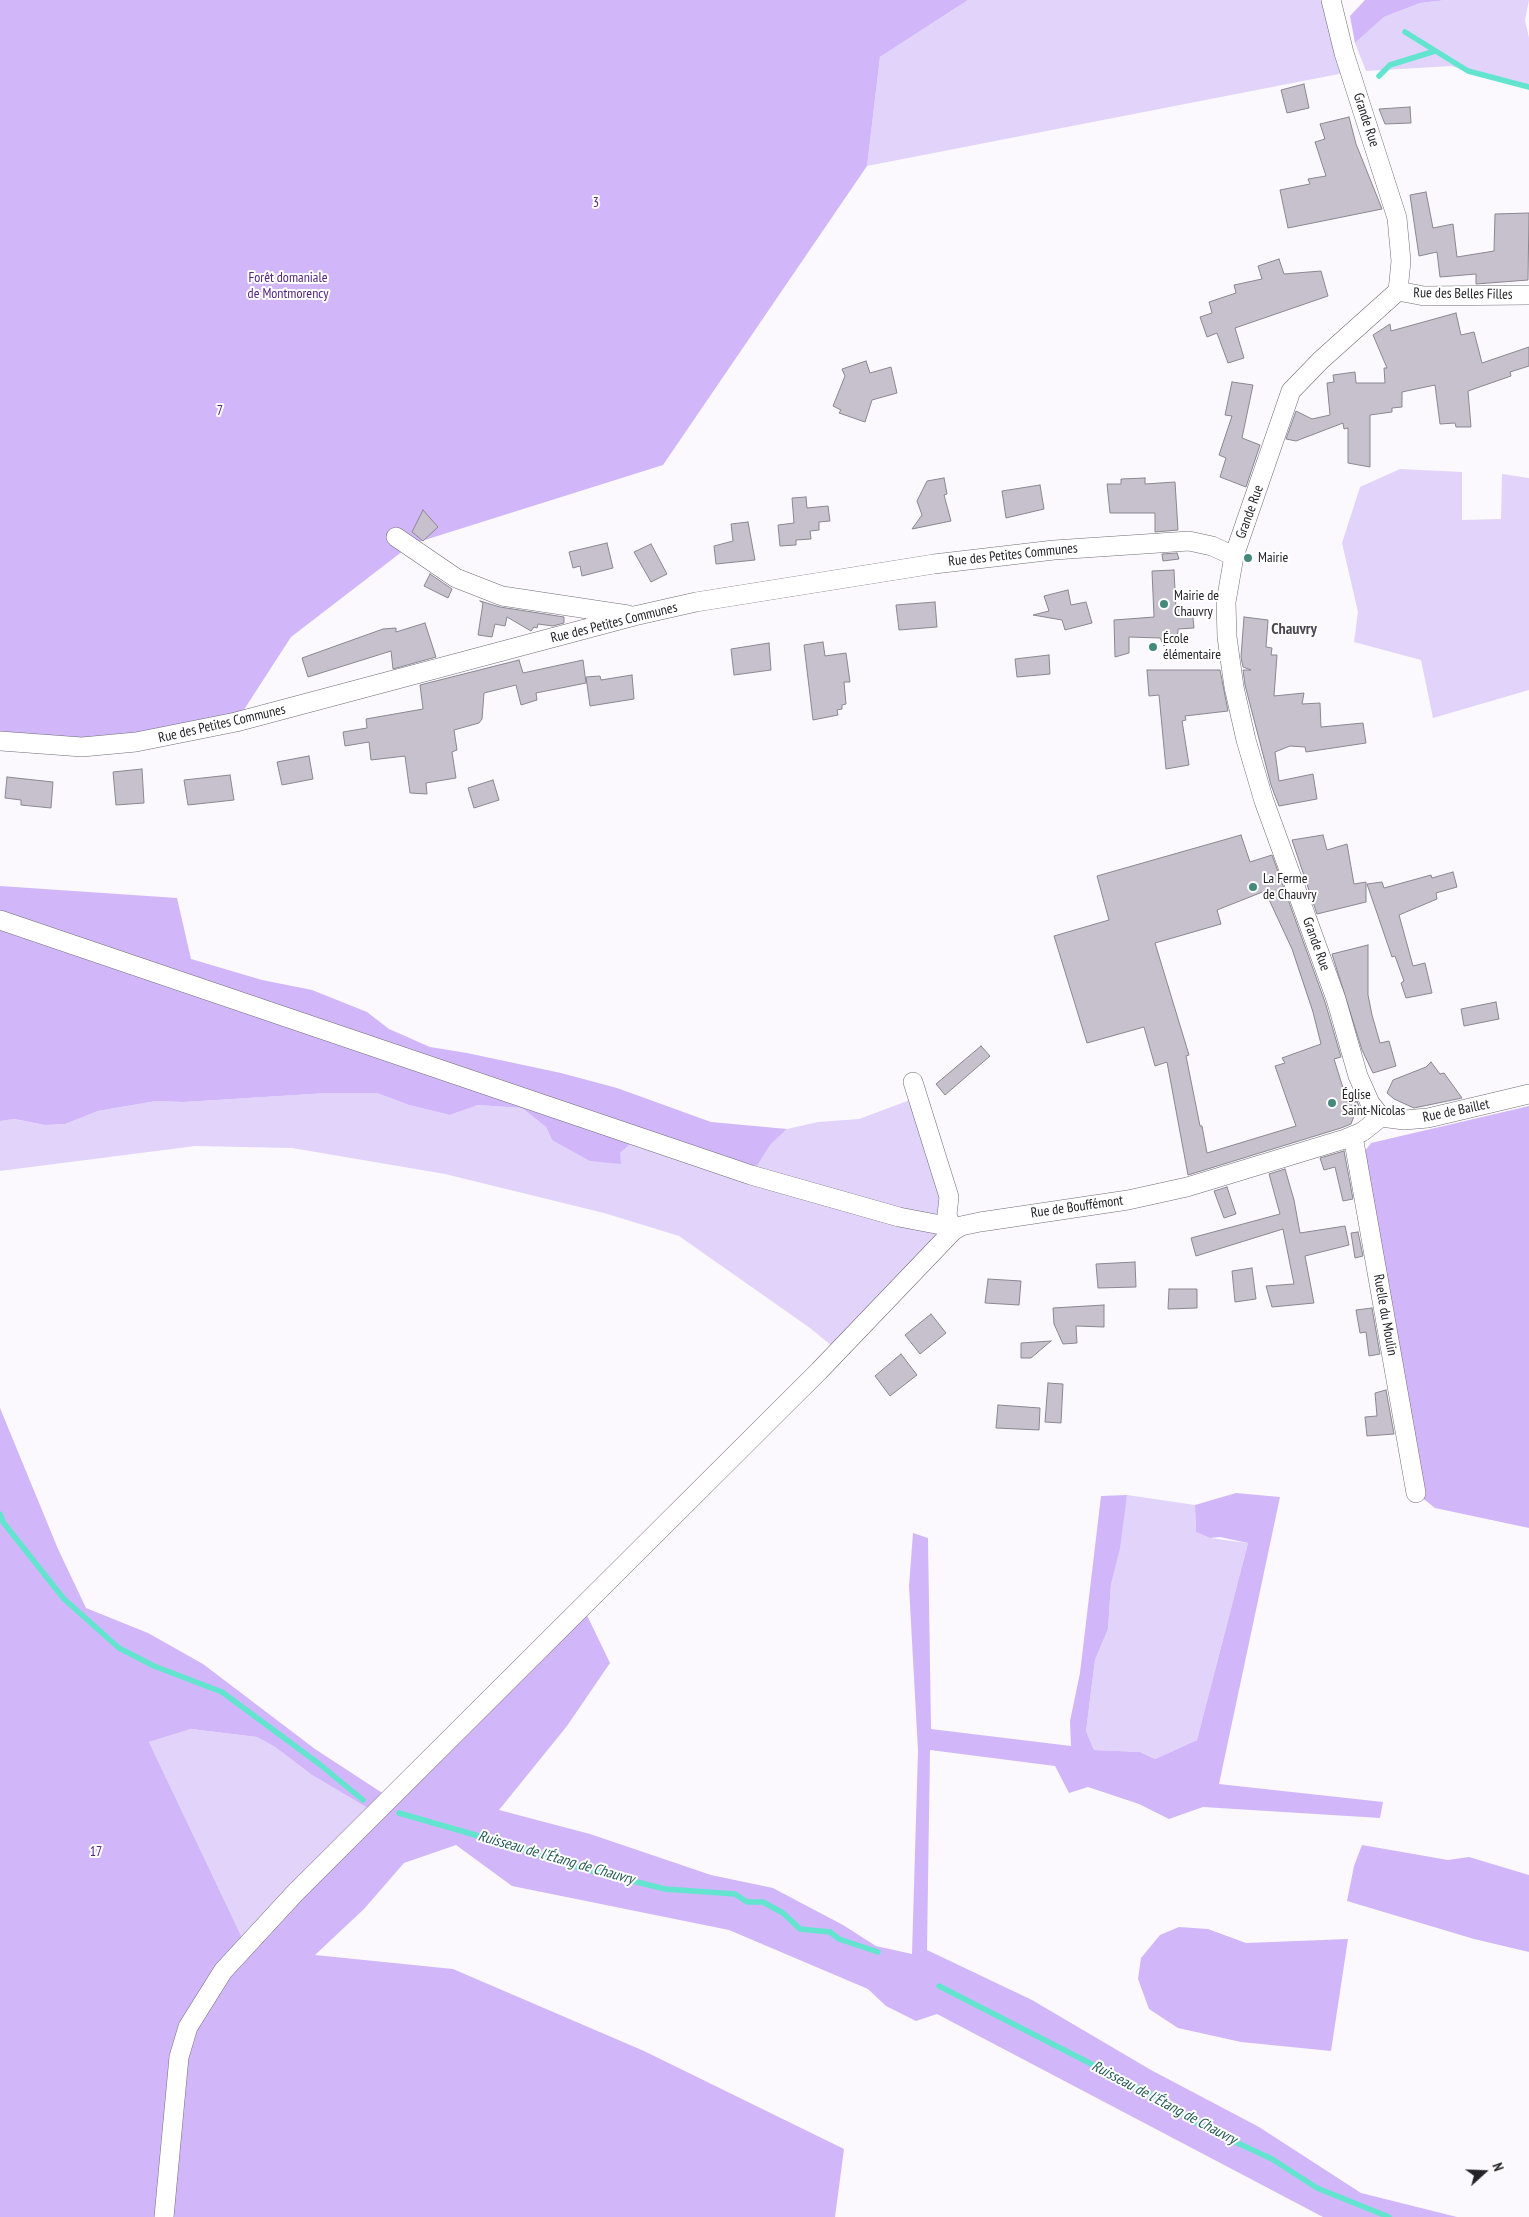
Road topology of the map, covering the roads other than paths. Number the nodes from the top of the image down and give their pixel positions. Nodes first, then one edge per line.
1 (1331, 0) edge
2 (1398, 291) junction
3 (1529, 295) edge
4 (396, 537) dead end
5 (1234, 556) junction
6 (634, 616) junction
7 (0, 741) edge
8 (0, 920) edge
9 (913, 1082) dead end
10 (1529, 1094) edge
11 (1381, 1117) junction
12 (1354, 1136) junction
13 (953, 1232) junction
14 (1416, 1493) dead end
15 (164, 2217) edge

1 - 2 street, Grande Rue
2 - 3 street, Rue des Belles Filles
2 - 5 street, Grande Rue
4 - 6 street
5 - 6 street, Rue des Petites Communes
5 - 11 street, Grande Rue
6 - 7 street, Rue des Petites Communes
8 - 13 street
9 - 13 street
10 - 11 street, Rue de Baillet
11 - 12 street, Rue de Bouffémont
12 - 13 street, Rue de Bouffémont
12 - 14 street, Ruelle du Moulin
13 - 15 street, Rue de Bouffémont

